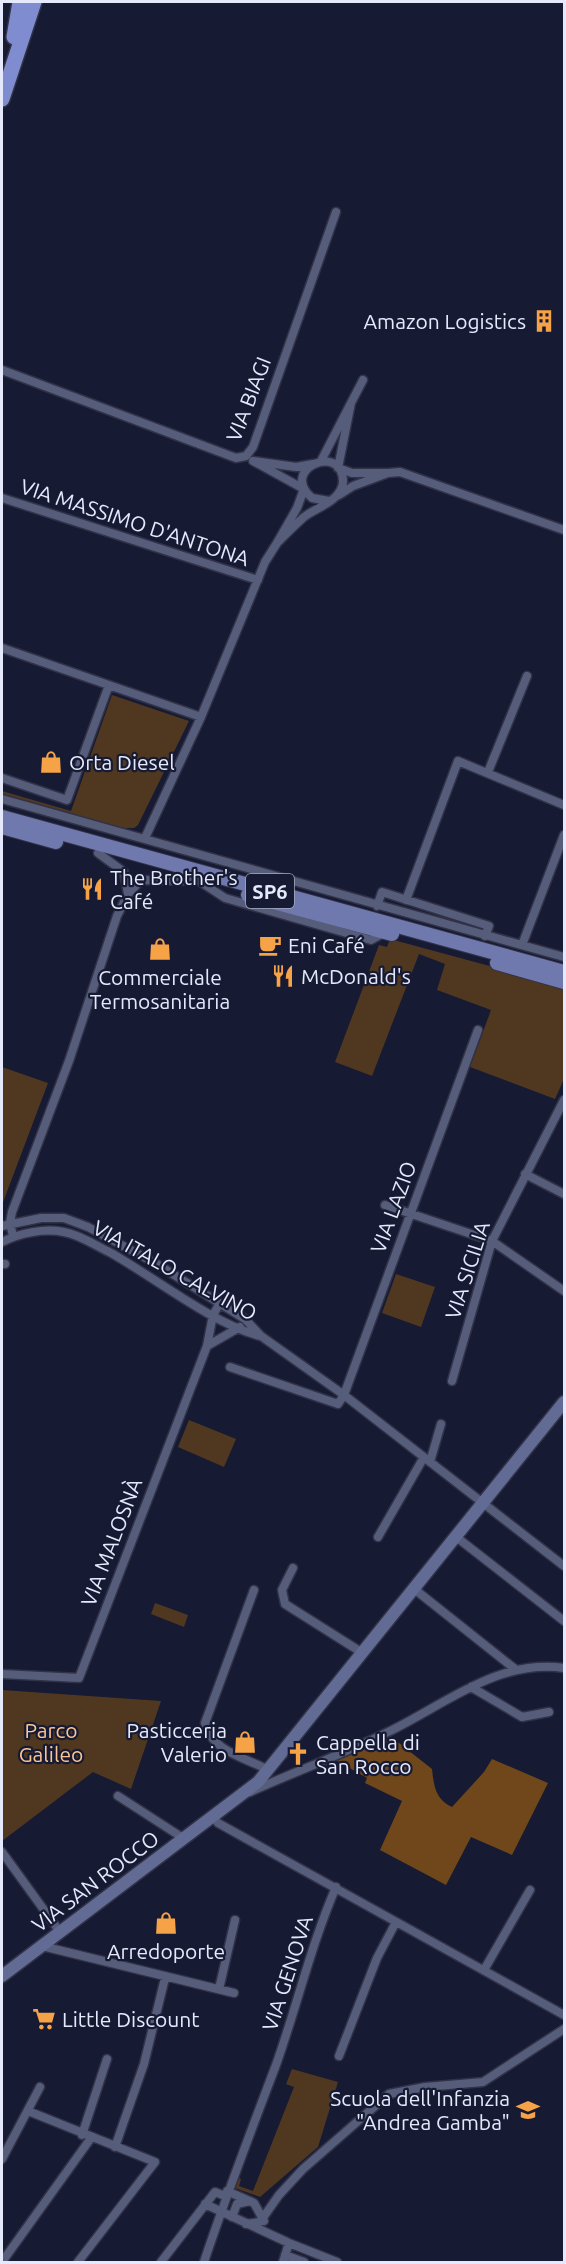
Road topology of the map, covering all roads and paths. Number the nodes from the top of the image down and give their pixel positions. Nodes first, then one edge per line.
1 (20, 2) edge
2 (33, 2) edge
3 (2, 89) edge
4 (2, 99) edge
5 (336, 212) dead end
6 (2, 370) edge
7 (363, 380) dead end
8 (351, 403) junction
9 (242, 458) junction
10 (253, 461) junction
11 (317, 462) junction
12 (338, 468) junction
13 (388, 473) junction
14 (304, 489) junction
15 (2, 498) edge
16 (332, 499) junction
17 (564, 530) edge
18 (277, 543) junction
19 (258, 580) junction
20 (2, 648) edge
21 (527, 676) dead end
22 (109, 685) junction
23 (201, 717) junction
24 (488, 772) junction
25 (2, 778) edge
26 (2, 799) edge
27 (564, 805) edge
28 (2, 817) edge
29 (2, 827) edge
30 (564, 836) edge
31 (145, 837) junction
32 (561, 852) edge
33 (99, 853) junction
34 (199, 881) junction
35 (128, 894) junction
36 (406, 900) junction
37 (377, 906) junction
38 (485, 936) junction
39 (522, 945) junction
40 (564, 957) edge
41 (564, 972) edge
42 (564, 982) edge
43 (478, 1030) dead end
44 (564, 1100) edge
45 (525, 1174) junction
46 (564, 1194) edge
47 (385, 1205) dead end
48 (410, 1213) junction
49 (6, 1225) edge
50 (13, 1236) junction
51 (492, 1241) junction
52 (2, 1242) edge
53 (564, 1291) edge
54 (220, 1303) junction
55 (213, 1315) junction
56 (244, 1319) junction
57 (238, 1330) junction
58 (261, 1336) junction
59 (207, 1346) junction
60 (230, 1367) dead end
61 (452, 1381) dead end
62 (344, 1395) junction
63 (564, 1402) edge
64 (441, 1424) dead end
65 (427, 1460) junction
66 (482, 1503) junction
67 (455, 1536) junction
68 (378, 1537) dead end
69 (564, 1566) edge
70 (293, 1568) dead end
71 (413, 1588) junction
72 (254, 1590) dead end
73 (564, 1621) edge
74 (361, 1652) junction
75 (564, 1668) edge
76 (515, 1669) junction
77 (2, 1674) edge
78 (471, 1687) junction
79 (549, 1712) dead end
80 (268, 1770) junction
81 (118, 1796) dead end
82 (242, 1796) junction
83 (212, 1816) junction
84 (183, 1838) junction
85 (2, 1852) edge
86 (336, 1887) junction
87 (530, 1890) dead end
88 (236, 1920) dead end
89 (396, 1922) junction
90 (60, 1932) junction
91 (42, 1946) junction
92 (484, 1970) junction
93 (2, 1976) edge
94 (165, 1978) junction
95 (219, 1989) junction
96 (234, 1993) dead end
97 (564, 2015) edge
98 (564, 2030) edge
99 (339, 2056) dead end
100 (107, 2059) dead end
101 (40, 2087) dead end
102 (28, 2111) junction
103 (86, 2136) junction
104 (115, 2146) junction
105 (2, 2160) edge
106 (226, 2194) junction
107 (279, 2195) junction
108 (254, 2204) junction
109 (205, 2205) junction
110 (221, 2212) junction
111 (232, 2217) junction
112 (263, 2219) junction
113 (246, 2224) junction
114 (263, 2232) junction
115 (289, 2243) junction
116 (284, 2259) edge
117 (2, 2262) edge
118 (78, 2262) edge
119 (161, 2262) edge
120 (204, 2262) edge
121 (303, 2262) edge
122 (337, 2262) edge

1 - 3 highway
2 - 4 highway
5 - 9 street, VIA BIAGI
6 - 9 street, VIA BIAGI
7 - 8 street
8 - 11 street
8 - 12 street
9 - 10 street
10 - 11 street
10 - 14 street
11 - 12 street
11 - 14 street
12 - 13 street
12 - 16 street
13 - 16 street
13 - 17 street
14 - 16 street
14 - 18 street
15 - 19 street, VIA MASSIMO D'ANTONA
16 - 18 street
18 - 19 street
19 - 23 street
20 - 22 street
21 - 24 street
22 - 23 street
22 - 25 street
23 - 31 street
24 - 27 street
24 - 36 street
26 - 31 street
28 - 41 main road, SP6
29 - 33 main road, SP6
30 - 32 street
31 - 37 street
32 - 39 street
33 - 34 main road, SP6
33 - 35 street
34 - 35 street
34 - 42 main road, SP6
35 - 49 street
36 - 37 street
36 - 38 street
37 - 38 street
38 - 39 street
39 - 40 street
43 - 48 street, VIA LAZIO
44 - 45 street, VIA SICILIA
45 - 46 street
45 - 51 street, VIA SICILIA
47 - 48 street
48 - 51 street
48 - 62 street, VIA LAZIO
49 - 50 street
49 - 54 street, VIA ITALO CALVINO
50 - 52 street, VIA ITALO CALVINO
50 - 55 street, VIA ITALO CALVINO
51 - 53 street
51 - 61 street, VIA SICILIA
54 - 55 street, VIA MALOSNÀ
54 - 56 street, VIA ITALO CALVINO
55 - 57 street, VIA ITALO CALVINO
55 - 59 street, VIA MALOSNÀ
56 - 57 street
56 - 58 street, VIA ITALO CALVINO
57 - 58 street, VIA ITALO CALVINO
57 - 59 street
58 - 62 street, VIA ITALO CALVINO
59 - 77 street, VIA MALOSNÀ
60 - 62 street
62 - 65 street, VIA ITALO CALVINO
63 - 66 street, VIA SAN ROCCO
64 - 65 street
65 - 66 street, VIA ITALO CALVINO
65 - 68 street
66 - 67 street, VIA SAN ROCCO
66 - 69 street, VIA ITALO CALVINO
67 - 71 street, VIA SAN ROCCO
67 - 73 street
70 - 74 street
71 - 74 street, VIA SAN ROCCO
71 - 76 street
72 - 80 street
74 - 80 street, VIA SAN ROCCO
75 - 76 street
76 - 78 street
78 - 79 street
78 - 82 street
80 - 82 street, VIA SAN ROCCO
81 - 84 street, VIA SAN ROCCO
82 - 83 street, VIA SAN ROCCO
83 - 84 street, VIA SAN ROCCO
83 - 86 street
84 - 90 street, VIA SAN ROCCO
85 - 90 street
86 - 89 street
86 - 106 street, VIA GENOVA
87 - 92 street
88 - 95 street
89 - 92 street
89 - 99 street
90 - 91 street, VIA SAN ROCCO
91 - 93 street, VIA SAN ROCCO
91 - 94 street
92 - 97 street
94 - 95 street
94 - 104 street
95 - 96 street
98 - 107 street
100 - 103 street
101 - 102 street
102 - 103 street
102 - 105 street
103 - 104 street
103 - 117 street
104 - 118 street
106 - 108 street
106 - 109 street
106 - 110 street, VIA GENOVA
107 - 108 street
107 - 112 street
108 - 111 street
108 - 112 street
109 - 110 street
109 - 119 street
110 - 111 street
110 - 120 street, VIA GENOVA
111 - 113 street
112 - 113 street
112 - 114 street
113 - 114 street
114 - 115 street
115 - 116 street
115 - 122 street
116 - 121 street

